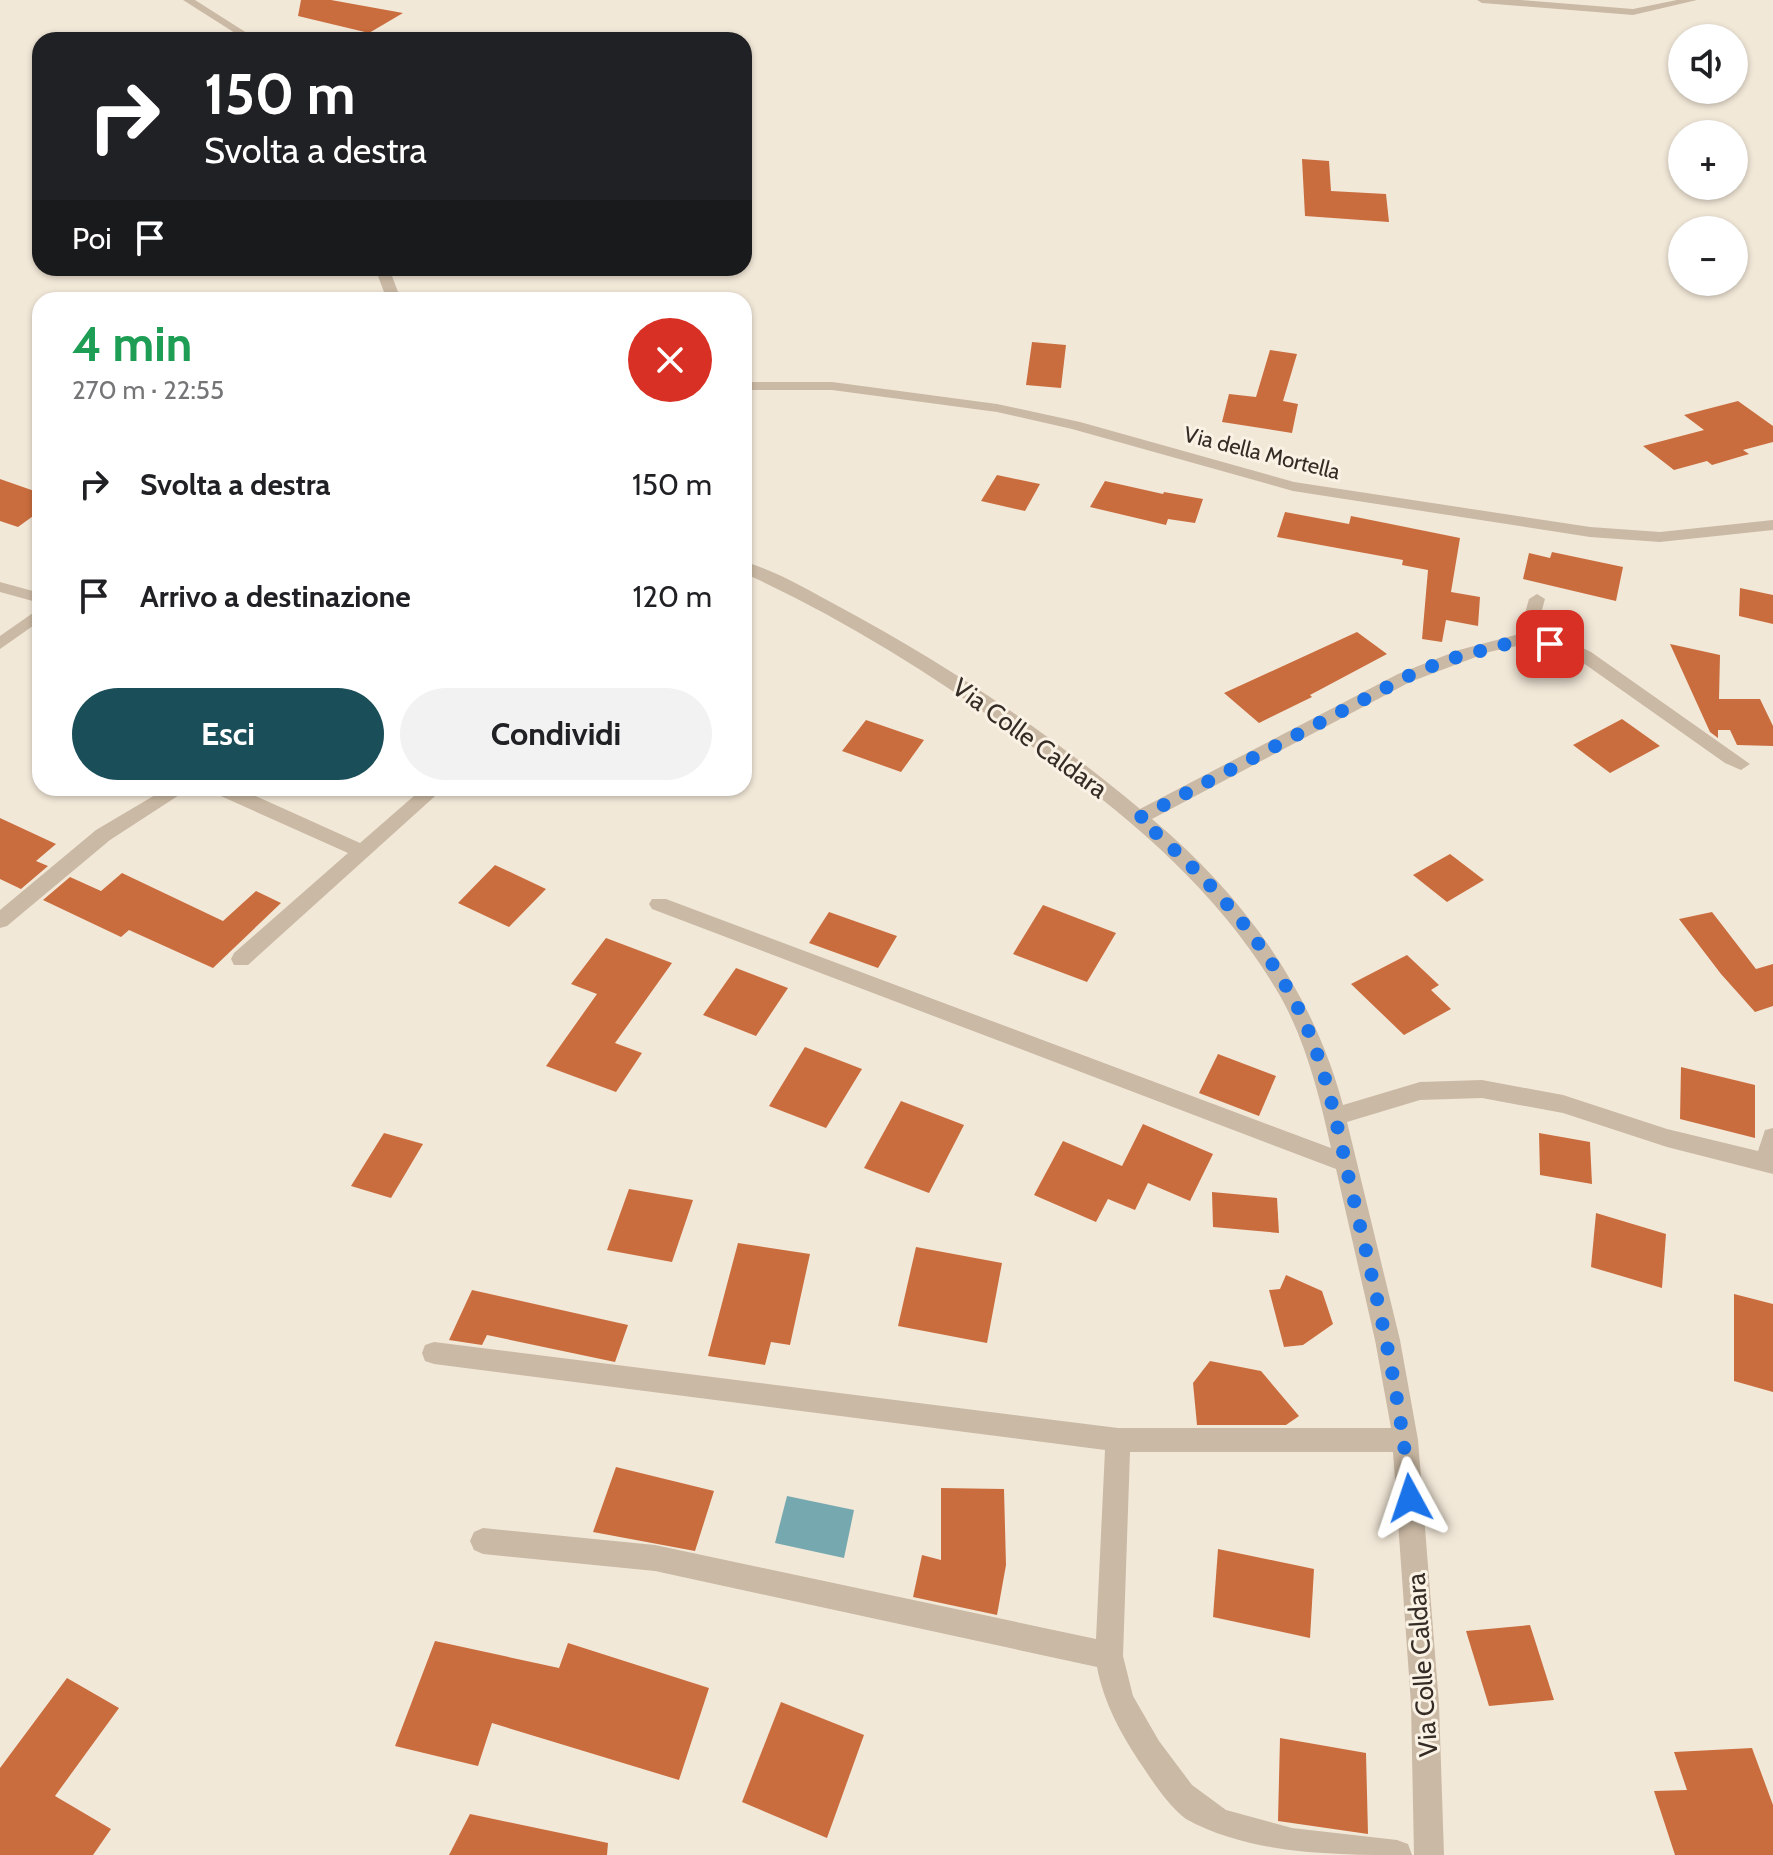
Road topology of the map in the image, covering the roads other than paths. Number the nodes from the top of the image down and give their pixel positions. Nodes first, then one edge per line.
1 (188, 0) edge
2 (1482, 0) edge
3 (1692, 0) edge
4 (240, 32) edge
5 (752, 386) edge
6 (1773, 525) edge
7 (752, 571) edge
8 (0, 587) edge
9 (32, 596) edge
10 (1537, 599) dead end
11 (32, 619) edge
12 (1525, 639) junction
13 (0, 644) edge
14 (1741, 764) dead end
15 (168, 796) edge
16 (237, 796) edge
17 (426, 796) edge
18 (1139, 818) junction
19 (361, 851) junction
20 (659, 904) dead end
21 (0, 921) edge
22 (241, 959) dead end
23 (1334, 1117) junction
24 (1773, 1137) edge
25 (1345, 1163) junction
26 (1769, 1163) edge
27 (434, 1353) dead end
28 (1118, 1440) junction
29 (1405, 1440) junction
30 (483, 1541) dead end
31 (1109, 1656) junction
32 (1397, 1855) edge
33 (1429, 1855) edge

1 - 4 street
2 - 3 street
5 - 6 street, Via della Mortella
7 - 18 street, Via Colle Caldara
8 - 9 street
10 - 12 street
11 - 13 street
12 - 14 street
12 - 18 street
15 - 21 street
16 - 19 street
17 - 19 street
18 - 23 street, Via Colle Caldara
19 - 22 street
20 - 25 street
23 - 25 street, Via Colle Caldara
23 - 26 street
24 - 26 street
25 - 29 street, Via Colle Caldara
27 - 28 street
28 - 29 street
28 - 31 street
29 - 33 street, Via Colle Caldara
30 - 31 street
31 - 32 street

